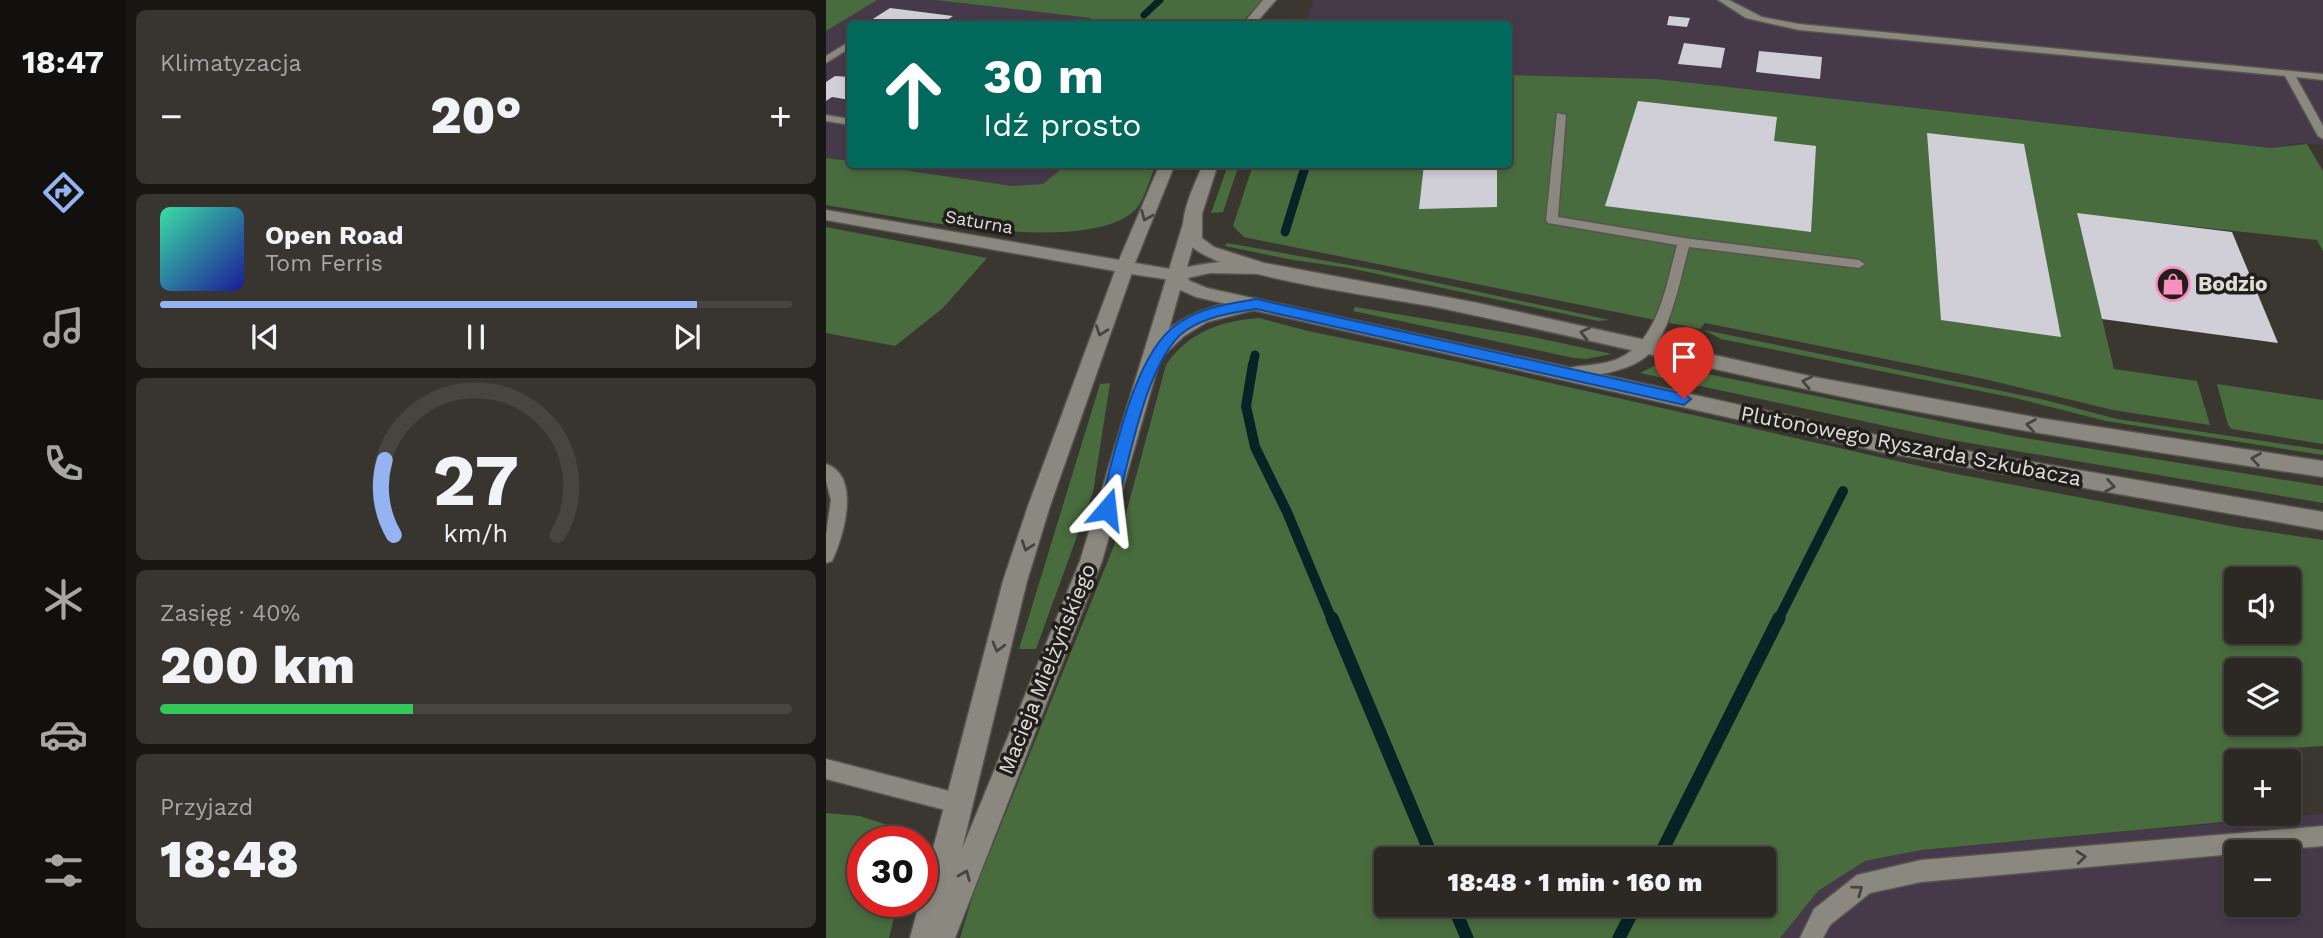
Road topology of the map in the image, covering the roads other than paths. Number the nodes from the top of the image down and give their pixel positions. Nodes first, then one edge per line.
1 (1270, 0) edge
2 (1277, 0) edge
3 (1723, 0) edge
4 (1252, 21) edge
5 (1267, 21) edge
6 (847, 46) edge
7 (826, 60) edge
8 (2288, 73) junction
9 (2323, 77) edge
10 (1561, 115) dead end
11 (826, 118) edge
12 (847, 122) edge
13 (2323, 136) edge
14 (1166, 168) edge
15 (1210, 168) edge
16 (1197, 204) junction
17 (826, 215) edge
18 (1684, 242) junction
19 (1858, 264) dead end
20 (1125, 267) junction
21 (1264, 268) junction
22 (1176, 275) junction
23 (1256, 304) junction
24 (1647, 347) junction
25 (1568, 373) junction
26 (1144, 382) junction
27 (2323, 469) edge
28 (826, 470) edge
29 (2323, 521) edge
30 (826, 556) edge
31 (826, 769) edge
32 (957, 803) junction
33 (2323, 836) edge
34 (925, 938) edge
35 (940, 938) edge
36 (1811, 938) edge

1 - 4 street
2 - 5 street
3 - 8 lane
6 - 7 lane
8 - 9 lane
8 - 13 lane
10 - 18 lane
11 - 12 lane
14 -> 20 street, Macieja Mielżyńskiego
15 - 16 street, Macieja Mielżyńskiego
16 - 21 street, Plutonowego Ryszarda Szkubacza
16 - 22 street, Macieja Mielżyńskiego
17 - 20 street, Saturna
18 - 19 lane
18 - 24 lane
20 - 22 street
20 -> 32 street, Macieja Mielżyńskiego
21 - 22 street, Plutonowego Ryszarda Szkubacza
24 -> 21 street, Plutonowego Ryszarda Szkubacza
22 - 23 street, Plutonowego Ryszarda Szkubacza
22 - 26 street, Macieja Mielżyńskiego
23 - 25 street, Plutonowego Ryszarda Szkubacza
23 - 26 street, Plutonowego Ryszarda Szkubacza
24 - 25 lane
27 -> 24 street, Plutonowego Ryszarda Szkubacza
25 -> 29 street, Plutonowego Ryszarda Szkubacza
35 -> 26 street, Macieja Mielżyńskiego
28 - 30 lane
31 - 32 lane
32 - 34 street, Macieja Mielżyńskiego
36 -> 33 lane

